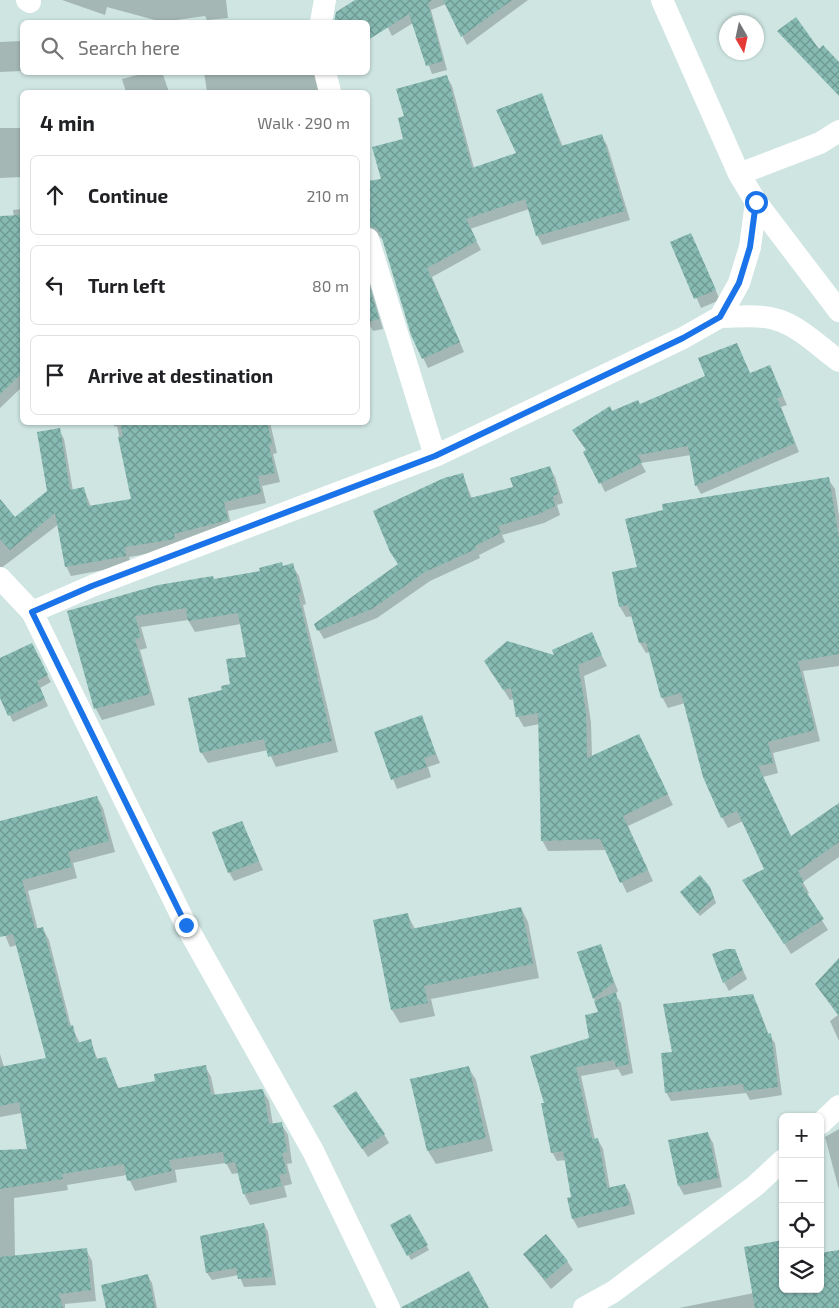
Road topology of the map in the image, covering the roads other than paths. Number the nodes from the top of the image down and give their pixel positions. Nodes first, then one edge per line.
1 (325, 0) edge
2 (662, 0) edge
3 (321, 20) edge
4 (326, 75) edge
5 (330, 90) edge
6 (839, 131) edge
7 (739, 174) junction
8 (756, 202) junction
9 (370, 245) edge
10 (839, 311) edge
11 (720, 317) junction
12 (839, 361) edge
13 (435, 456) junction
14 (0, 578) edge
15 (32, 612) junction
16 (839, 1106) edge
17 (824, 1120) edge
18 (779, 1163) edge
19 (389, 1308) edge
20 (584, 1308) edge

1 - 3 street
2 - 7 street
4 - 5 street
6 - 7 street
7 - 8 street
8 - 10 street
8 - 11 street
9 - 13 street
11 - 12 street
11 - 13 street
13 - 15 street
14 - 15 street
15 - 19 street
16 - 17 street
18 - 20 street

